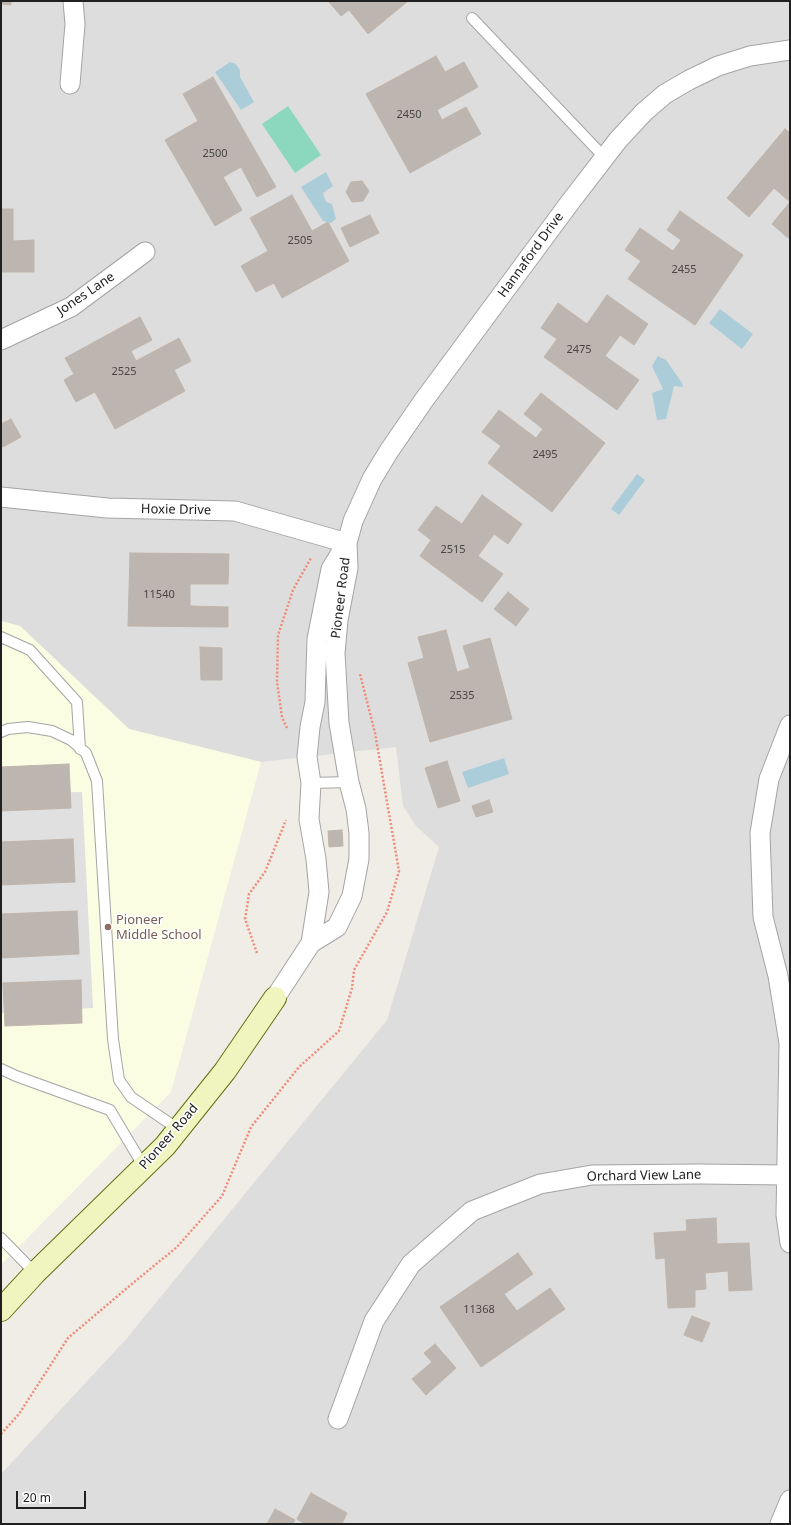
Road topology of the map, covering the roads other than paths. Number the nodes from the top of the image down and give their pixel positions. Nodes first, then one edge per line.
1 (73, 1) edge
2 (472, 18) dead end
3 (790, 50) edge
4 (70, 84) dead end
5 (605, 158) junction
6 (145, 252) dead end
7 (1, 340) edge
8 (1, 497) edge
9 (347, 543) junction
10 (1, 637) edge
11 (790, 725) edge
12 (1, 732) edge
13 (80, 749) junction
14 (349, 782) junction
15 (311, 783) junction
16 (311, 943) junction
17 (275, 998) joint
18 (787, 1017) edge
19 (1, 1069) edge
20 (178, 1129) junction
21 (144, 1167) junction
22 (786, 1175) junction
23 (1, 1238) edge
24 (790, 1243) edge
25 (35, 1273) junction
26 (1, 1310) edge
27 (338, 1419) dead end
28 (790, 1500) edge
29 (780, 1524) edge

1 - 4 street
2 - 5 lane
3 - 5 street, Hannaford Drive
5 - 9 street, Hannaford Drive
6 - 7 street, Jones Lane
8 - 9 street, Hoxie Drive
9 - 14 street, Pioneer Road
9 - 15 street, Pioneer Road
10 - 13 lane
11 - 18 street
12 - 13 lane
13 - 20 lane
14 - 15 lane
14 - 16 street, Pioneer Road
15 - 16 street, Pioneer Road
16 - 17 street, Pioneer Road
17 - 20 street, Pioneer Road
18 - 22 street
19 - 21 lane
20 - 21 street, Pioneer Road
21 - 25 street, Pioneer Road
22 - 24 street
22 - 27 street, Orchard View Lane
23 - 25 lane
25 - 26 street, Pioneer Road
28 - 29 street

